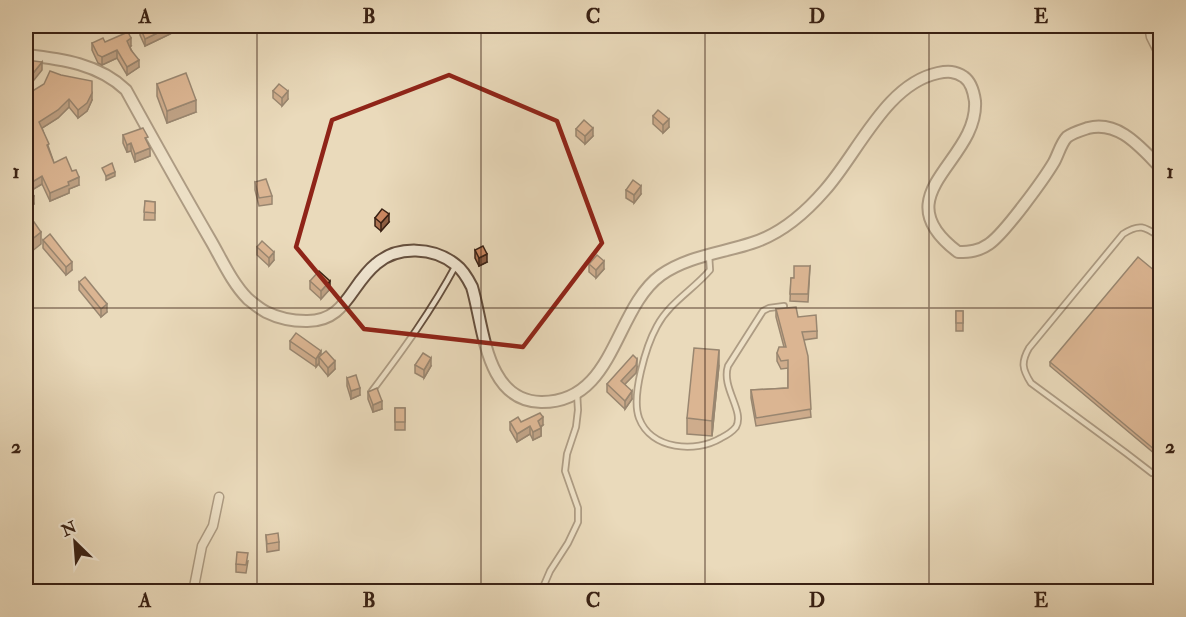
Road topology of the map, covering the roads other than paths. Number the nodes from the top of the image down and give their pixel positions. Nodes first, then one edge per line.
1 (1149, 26) edge
2 (26, 55) edge
3 (1161, 55) edge
4 (1161, 167) edge
5 (1161, 237) edge
6 (710, 255) junction
7 (456, 265) junction
8 (784, 306) edge
9 (372, 391) edge
10 (577, 392) junction
11 (1161, 471) edge
12 (219, 496) dead end
13 (193, 591) edge
14 (541, 591) edge

1 - 3 street
2 - 7 street
4 - 6 street
5 - 11 lane
6 - 8 lane
6 - 10 street
7 - 9 lane
7 - 10 street
10 - 14 lane
12 - 13 street

